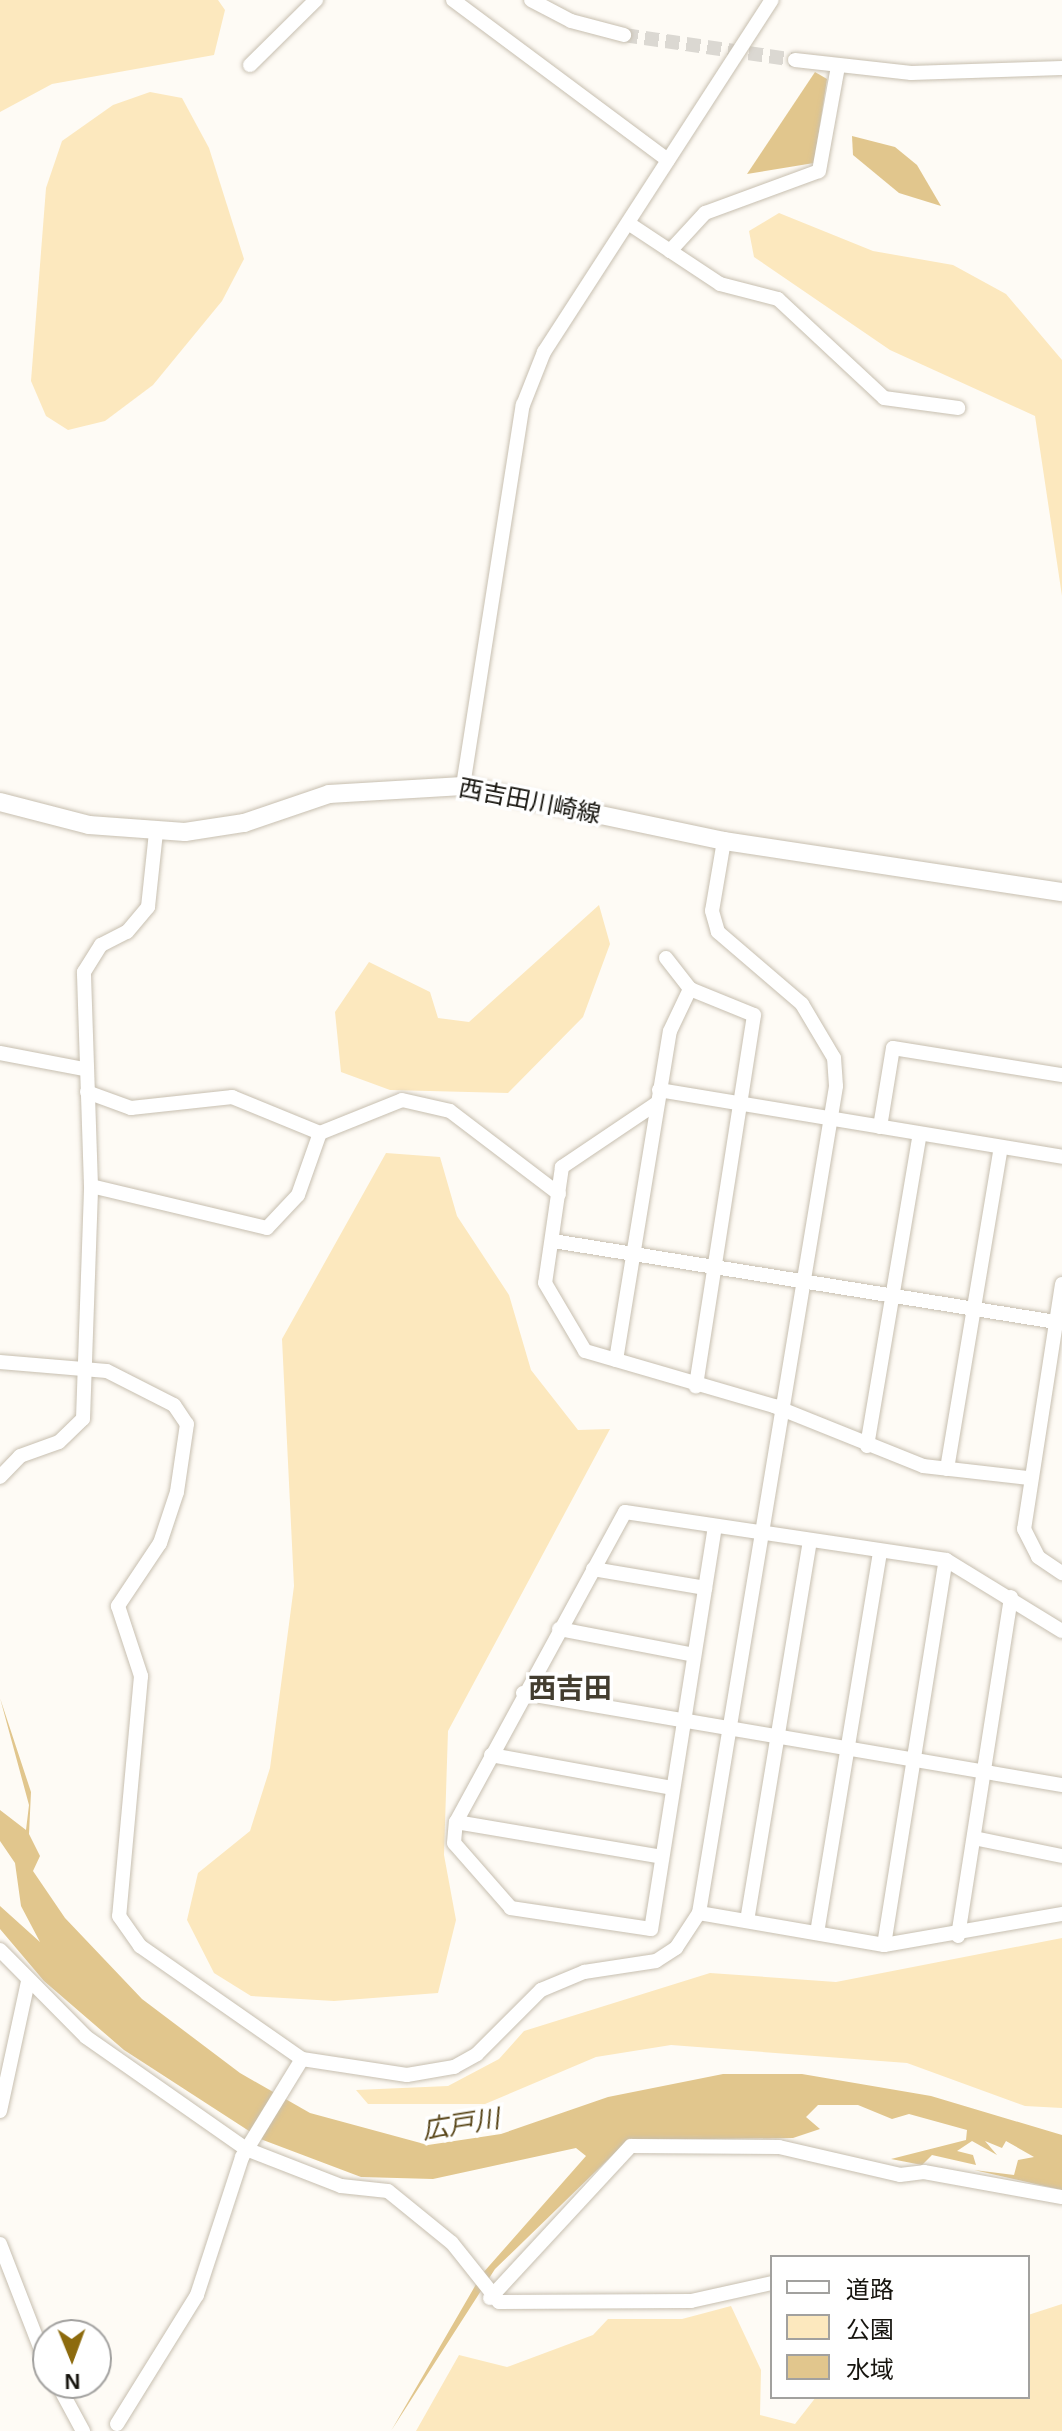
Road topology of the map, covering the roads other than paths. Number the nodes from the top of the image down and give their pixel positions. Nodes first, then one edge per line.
1 (316, 0) edge
2 (453, 0) edge
3 (531, 0) edge
4 (772, 0) edge
5 (624, 35) tunnel mouth
6 (795, 60) tunnel mouth
7 (250, 65) dead end
8 (838, 66) junction
9 (1062, 68) edge
10 (668, 160) junction
11 (628, 223) junction
12 (670, 251) junction
13 (958, 408) dead end
14 (463, 786) junction
15 (0, 802) edge
16 (156, 832) junction
17 (724, 841) junction
18 (1062, 892) edge
19 (666, 958) dead end
20 (690, 989) junction
21 (0, 1053) edge
22 (84, 1069) junction
23 (1062, 1075) edge
24 (87, 1092) junction
25 (658, 1097) junction
26 (740, 1104) junction
27 (831, 1119) junction
28 (880, 1127) junction
29 (320, 1133) junction
30 (920, 1134) junction
31 (1001, 1147) junction
32 (1062, 1157) edge
33 (91, 1186) junction
34 (559, 1194) junction
35 (553, 1241) junction
36 (633, 1253) junction
37 (713, 1266) junction
38 (803, 1282) junction
39 (1062, 1284) edge
40 (892, 1297) junction
41 (973, 1310) junction
42 (1056, 1322) junction
43 (616, 1360) junction
44 (0, 1362) edge
45 (80, 1370) junction
46 (696, 1386) junction
47 (784, 1410) junction
48 (867, 1446) junction
49 (947, 1469) junction
50 (0, 1477) edge
51 (1029, 1478) junction
52 (715, 1526) junction
53 (762, 1533) junction
54 (810, 1541) junction
55 (880, 1551) junction
56 (946, 1560) junction
57 (593, 1569) junction
58 (1062, 1573) edge
59 (705, 1588) junction
60 (1011, 1597) junction
61 (559, 1629) junction
62 (1062, 1631) edge
63 (694, 1655) junction
64 (523, 1693) junction
65 (683, 1719) junction
66 (729, 1727) junction
67 (777, 1736) junction
68 (847, 1748) junction
69 (491, 1755) junction
70 (916, 1760) junction
71 (985, 1772) junction
72 (1062, 1785) edge
73 (673, 1788) junction
74 (456, 1822) junction
75 (974, 1838) junction
76 (1062, 1856) edge
77 (662, 1857) junction
78 (699, 1913) junction
79 (1062, 1914) edge
80 (747, 1921) junction
81 (817, 1933) junction
82 (958, 1936) junction
83 (884, 1945) junction
84 (0, 1950) edge
85 (28, 1981) junction
86 (302, 2059) junction
87 (0, 2111) edge
88 (249, 2146) junction
89 (1062, 2197) edge
90 (0, 2244) edge
91 (770, 2283) edge
92 (487, 2296) junction
93 (32, 2327) edge
94 (66, 2399) edge
95 (117, 2424) dead end
96 (83, 2431) edge

1 - 7 street
2 - 10 street
3 - 5 street
4 - 10 street
6 - 8 street
8 - 9 street
8 - 12 street
10 - 11 street
11 - 12 street
11 - 14 street
12 - 13 street
14 - 16 main road, 西吉田川崎線
14 - 17 main road, 西吉田川崎線
15 - 16 main road, 西吉田川崎線
16 - 22 street
17 - 18 main road, 西吉田川崎線
17 - 27 street
19 - 20 street
20 - 25 street
20 - 26 street
21 - 22 street
22 - 24 street
23 - 28 street
24 - 29 street
24 - 33 street
25 - 26 street
25 - 34 street
25 - 36 street
26 - 27 street
26 - 37 street
27 - 28 street
27 - 38 street
28 - 30 street
29 - 33 street
29 - 34 street
30 - 31 street
30 - 40 street
31 - 32 street
31 - 41 street
33 - 45 street
34 - 35 street
35 - 36 street
35 - 43 street
36 - 37 street
36 - 43 street
37 - 38 street
37 - 46 street
38 - 40 street
38 - 47 street
39 - 42 street
40 - 41 street
40 - 48 street
41 - 42 street
41 - 49 street
42 - 51 street
43 - 46 street
44 - 45 street
45 - 50 street
45 - 86 street
46 - 47 street
47 - 48 street
47 - 53 street
48 - 49 street
49 - 51 street
51 - 58 street
52 - 53 street
52 - 57 street
52 - 59 street
53 - 54 street
53 - 66 street
54 - 55 street
54 - 67 street
55 - 56 street
55 - 68 street
56 - 60 street
56 - 70 street
57 - 59 street
57 - 61 street
59 - 63 street
60 - 62 street
60 - 71 street
61 - 63 street
61 - 64 street
63 - 65 street
64 - 65 street
64 - 69 street
65 - 66 street
65 - 73 street
66 - 67 street
66 - 78 street
67 - 68 street
67 - 80 street
68 - 70 street
68 - 81 street
69 - 73 street
69 - 74 street
70 - 71 street
70 - 83 street
71 - 72 street
71 - 75 street
73 - 77 street
74 - 77 street
74 - 77 street
75 - 76 street
75 - 82 street
78 - 80 street
78 - 86 street
79 - 82 street
80 - 81 street
81 - 83 street
82 - 83 street
84 - 85 street
85 - 87 street
85 - 88 street
86 - 88 street
88 - 92 street
88 - 95 street
89 - 92 street
90 - 93 street
91 - 92 street
94 - 96 street

